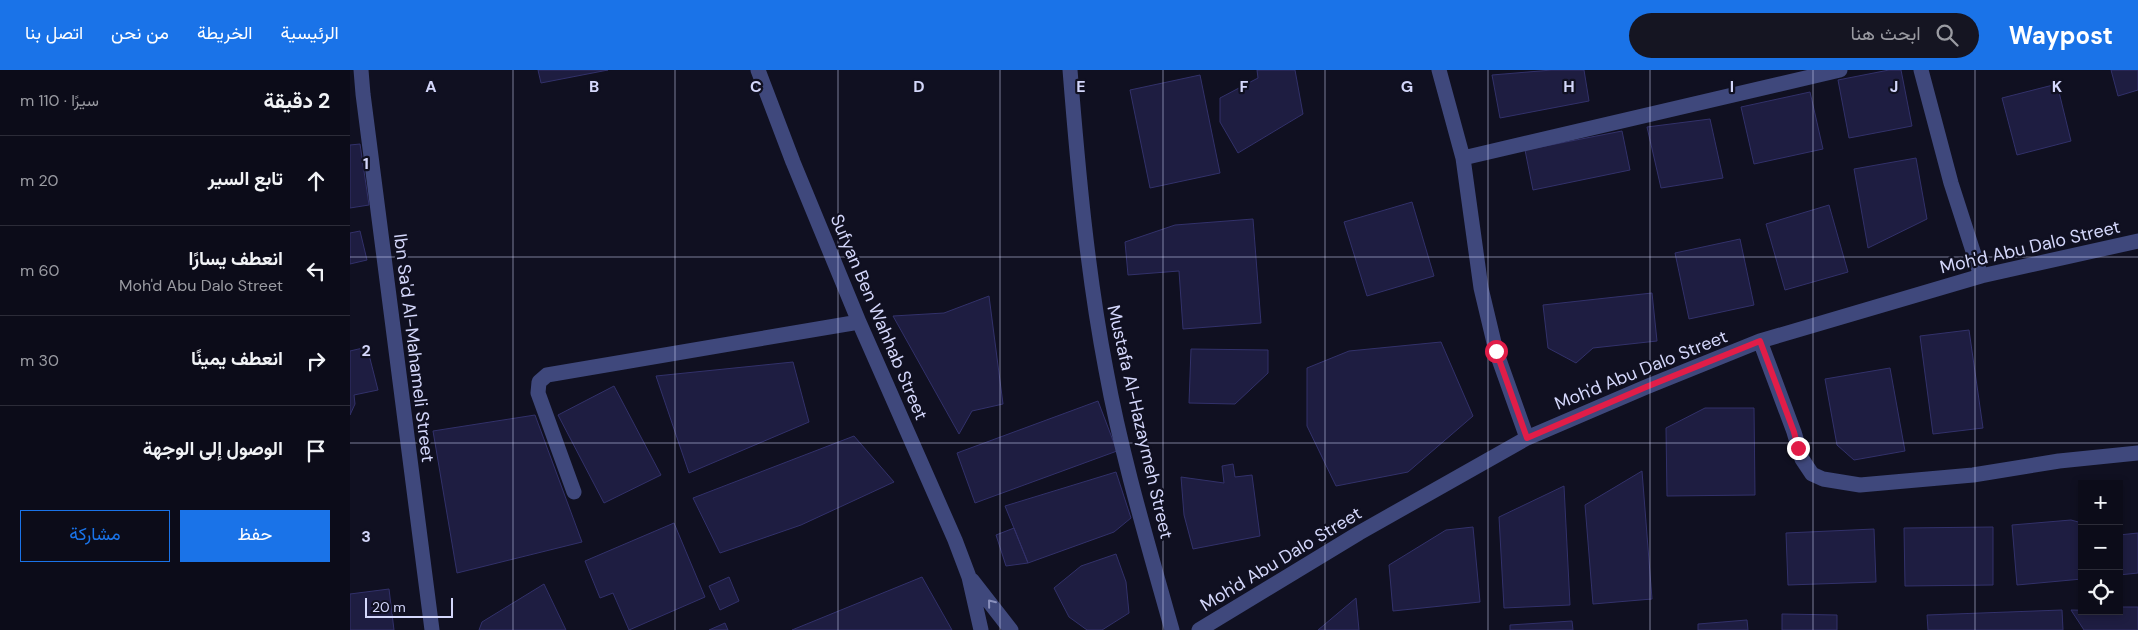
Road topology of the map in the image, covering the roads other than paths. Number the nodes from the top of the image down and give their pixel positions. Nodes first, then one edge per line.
1 (361, 70) edge
2 (758, 70) edge
3 (1070, 70) edge
4 (1439, 70) edge
5 (1840, 70) edge
6 (1921, 70) edge
7 (1463, 158) junction
8 (2138, 241) edge
9 (1981, 276) junction
10 (859, 322) junction
11 (1760, 341) junction
12 (1527, 438) junction
13 (2138, 454) edge
14 (574, 492) dead end
15 (969, 576) junction
16 (432, 630) edge
17 (981, 630) edge
18 (1011, 630) edge
19 (1172, 630) edge
20 (1199, 630) edge

1 - 16 street, Ibn Sa'd Al-Mahameli Street
2 - 10 street, Sufyan Ben Wahhab Street
3 - 19 street, Mustafa Al-Hazaymeh Street
4 - 7 street
5 - 7 street
6 - 9 street
7 - 12 street
8 - 9 street, Moh'd Abu Dalo Street
9 - 11 street, Moh'd Abu Dalo Street
10 - 14 street
10 - 15 street, Sufyan Ben Wahhab Street
11 - 12 street, Moh'd Abu Dalo Street
11 - 13 street
12 - 20 street, Moh'd Abu Dalo Street
15 - 17 street, Sufyan Ben Wahhab Street
18 -> 15 street, Sufyan Ben Wahhab Street

